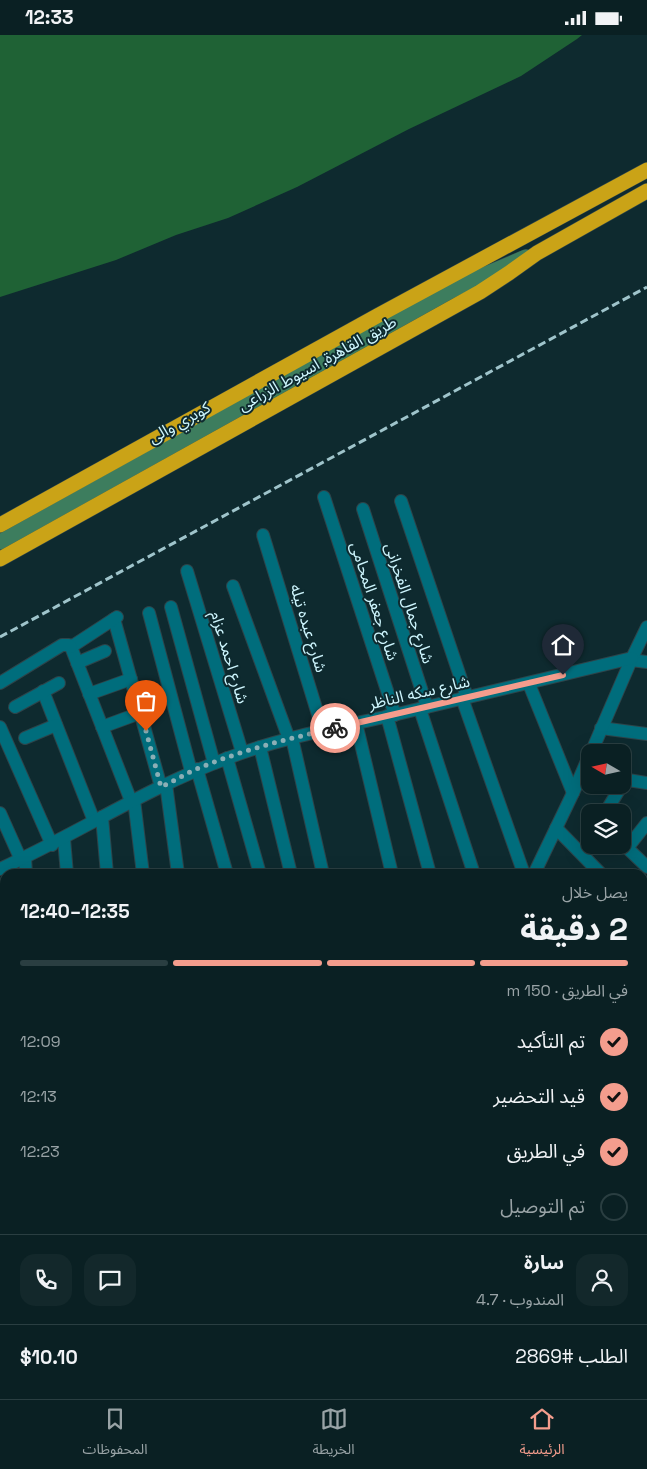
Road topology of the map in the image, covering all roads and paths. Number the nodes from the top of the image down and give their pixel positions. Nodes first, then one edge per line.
1 (647, 170) edge
2 (647, 191) edge
3 (537, 253) junction
4 (324, 497) dead end
5 (401, 501) dead end
6 (363, 509) dead end
7 (0, 526) edge
8 (263, 535) dead end
9 (0, 542) edge
10 (0, 559) edge
11 (187, 571) dead end
12 (233, 586) dead end
13 (171, 607) dead end
14 (149, 613) dead end
15 (647, 627) edge
16 (71, 647) junction
17 (105, 651) dead end
18 (631, 659) junction
19 (647, 662) edge
20 (77, 663) junction
21 (131, 679) junction
22 (0, 683) edge
23 (59, 683) dead end
24 (529, 684) junction
25 (43, 691) junction
26 (89, 694) junction
27 (464, 698) junction
28 (15, 707) dead end
29 (423, 708) junction
30 (140, 713) junction
31 (391, 716) junction
32 (356, 723) junction
33 (56, 725) junction
34 (0, 727) edge
35 (102, 727) junction
36 (601, 728) junction
37 (323, 731) junction
38 (647, 734) edge
39 (25, 738) dead end
40 (291, 738) junction
41 (3, 741) edge
42 (594, 744) edge
43 (260, 747) junction
44 (242, 752) junction
45 (227, 758) junction
46 (214, 763) junction
47 (194, 770) junction
48 (581, 781) edge
49 (631, 782) edge
50 (647, 783) edge
51 (164, 786) junction
52 (573, 793) junction
53 (133, 800) junction
54 (0, 813) edge
55 (98, 819) junction
56 (647, 823) edge
57 (556, 828) junction
58 (64, 839) junction
59 (631, 839) edge
60 (52, 845) junction
61 (631, 851) edge
62 (23, 859) junction
63 (647, 867) edge
64 (0, 869) edge
65 (25, 869) edge
66 (67, 869) edge
67 (106, 869) edge
68 (142, 869) edge
69 (177, 869) edge
70 (225, 869) edge
71 (259, 869) edge
72 (290, 869) edge
73 (322, 869) edge
74 (391, 869) edge
75 (429, 869) edge
76 (472, 869) edge
77 (522, 869) edge
78 (536, 869) edge
79 (596, 869) edge

1 - 7 highway, طريق القاهرة, اسيوط الزراعى
2 - 3 highway, طريق القاهرة, اسيوط الزراعى
3 - 9 main road, كوبري والى
3 - 10 highway, طريق القاهرة, اسيوط الزراعى
4 - 31 street, شارع جعفر المحامى
5 - 27 street
6 - 29 street, شارع جمال الفخرانى
8 - 37 street, شارع عبده تيله
11 - 44 street, شارع احمد عزام
12 - 40 street
13 - 46 street
14 - 47 street
15 - 18 street
16 - 20 street
16 - 21 street
16 - 22 street
17 - 20 street
18 - 19 street, شارع سكه الناظر
18 - 24 street, شارع سكه الناظر
18 - 36 street
20 - 26 street
21 - 26 street
21 - 30 street
23 - 25 street
24 - 27 street, شارع سكه الناظر
24 - 52 street
25 - 28 street
25 - 33 street
26 - 35 street
27 - 29 street, شارع سكه الناظر
27 - 77 street
29 - 31 street, شارع سكه الناظر
29 - 76 street, شارع جمال الفخرانى
30 - 35 street
30 - 51 street
31 - 32 street, شارع سكه الناظر
31 - 75 street, شارع جعفر المحامى
32 - 37 street, شارع سكه الناظر
32 - 74 street
33 - 39 street
33 - 55 street
34 - 41 street
35 - 53 street
36 - 38 street
36 - 42 street
37 - 40 street, شارع سكه الناظر
40 - 43 street, شارع سكه الناظر
40 - 73 street
41 - 60 street
43 - 44 street, شارع سكه الناظر
43 - 72 street
44 - 45 street, شارع سكه الناظر
45 - 46 street, شارع سكه الناظر
45 - 71 street
46 - 47 street, شارع سكه الناظر
47 - 51 street, شارع سكه الناظر
47 - 70 street
48 - 52 street
49 - 50 street
51 - 53 street, شارع سكه الناظر
51 - 69 street
52 - 57 street
53 - 55 street, شارع سكه الناظر
53 - 68 street
54 - 62 street
55 - 58 street, شارع سكه الناظر
55 - 67 street
56 - 59 street
57 - 78 street
57 - 79 street
58 - 60 street, شارع سكه الناظر
58 - 66 street
60 - 62 street, شارع سكه الناظر
61 - 63 street
62 - 64 street, شارع سكه الناظر
62 - 65 street

